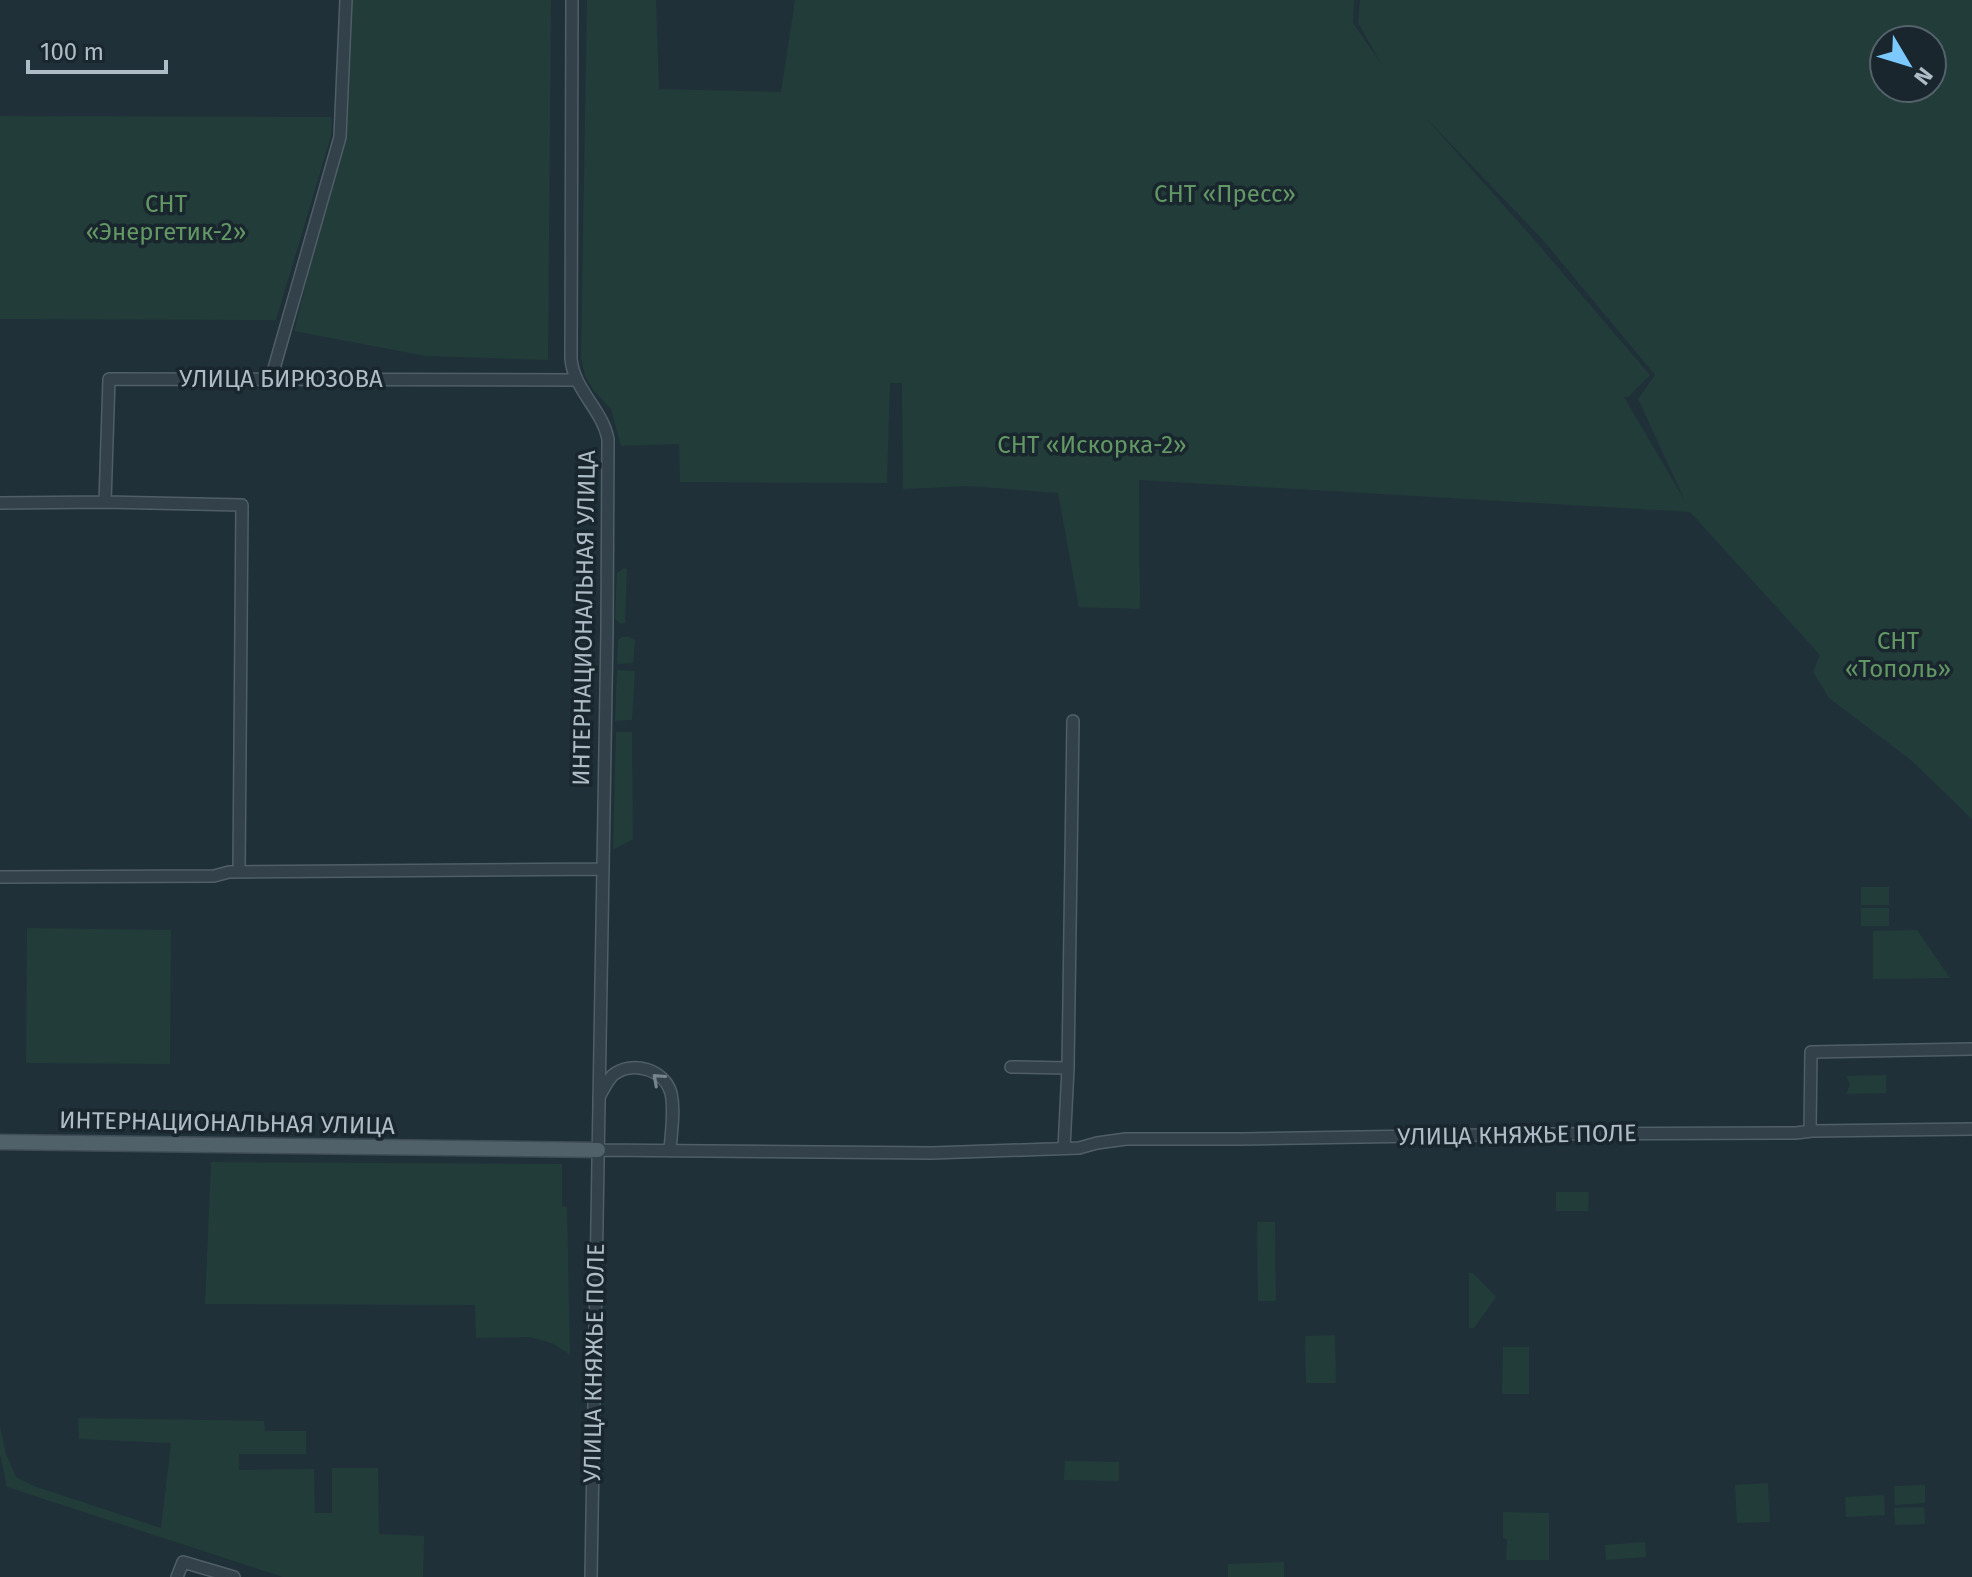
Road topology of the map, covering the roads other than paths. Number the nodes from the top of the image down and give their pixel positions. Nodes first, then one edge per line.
1 (346, 0) edge
2 (572, 0) edge
3 (271, 379) junction
4 (576, 380) junction
5 (105, 502) junction
6 (0, 503) edge
7 (1073, 721) dead end
8 (602, 869) junction
9 (239, 872) junction
10 (0, 877) edge
11 (1972, 1049) edge
12 (600, 1053) junction
13 (1011, 1067) dead end
14 (1068, 1068) junction
15 (621, 1071) junction
16 (599, 1097) junction
17 (1972, 1129) edge
18 (1810, 1131) junction
19 (0, 1142) edge
20 (1064, 1148) junction
21 (598, 1150) junction
22 (670, 1151) junction
23 (177, 1577) edge
24 (234, 1577) edge
25 (591, 1577) edge

1 - 3 street
2 - 4 street, ИНТЕРНАЦИОНАЛЬНАЯ УЛИЦА
3 - 4 street, УЛИЦА БИРЮЗОВА
3 - 5 street, УЛИЦА БИРЮЗОВА
4 - 8 street, ИНТЕРНАЦИОНАЛЬНАЯ УЛИЦА
5 - 6 street
5 - 9 street
7 - 14 street
8 - 9 street
8 - 12 street, ИНТЕРНАЦИОНАЛЬНАЯ УЛИЦА
9 - 10 street
11 - 18 street
12 - 15 street
12 - 16 street, ИНТЕРНАЦИОНАЛЬНАЯ УЛИЦА
13 - 14 street
14 - 20 street
15 - 16 street
22 -> 15 street
16 - 21 street, ИНТЕРНАЦИОНАЛЬНАЯ УЛИЦА
17 - 18 street, УЛИЦА КНЯЖЬЕ ПОЛЕ
18 - 20 street, УЛИЦА КНЯЖЬЕ ПОЛЕ
19 - 21 main road, ИНТЕРНАЦИОНАЛЬНАЯ УЛИЦА
20 - 22 street, ИНТЕРНАЦИОНАЛЬНАЯ УЛИЦА
21 - 22 street, ИНТЕРНАЦИОНАЛЬНАЯ УЛИЦА
21 - 25 street, УЛИЦА КНЯЖЬЕ ПОЛЕ
23 - 24 street

